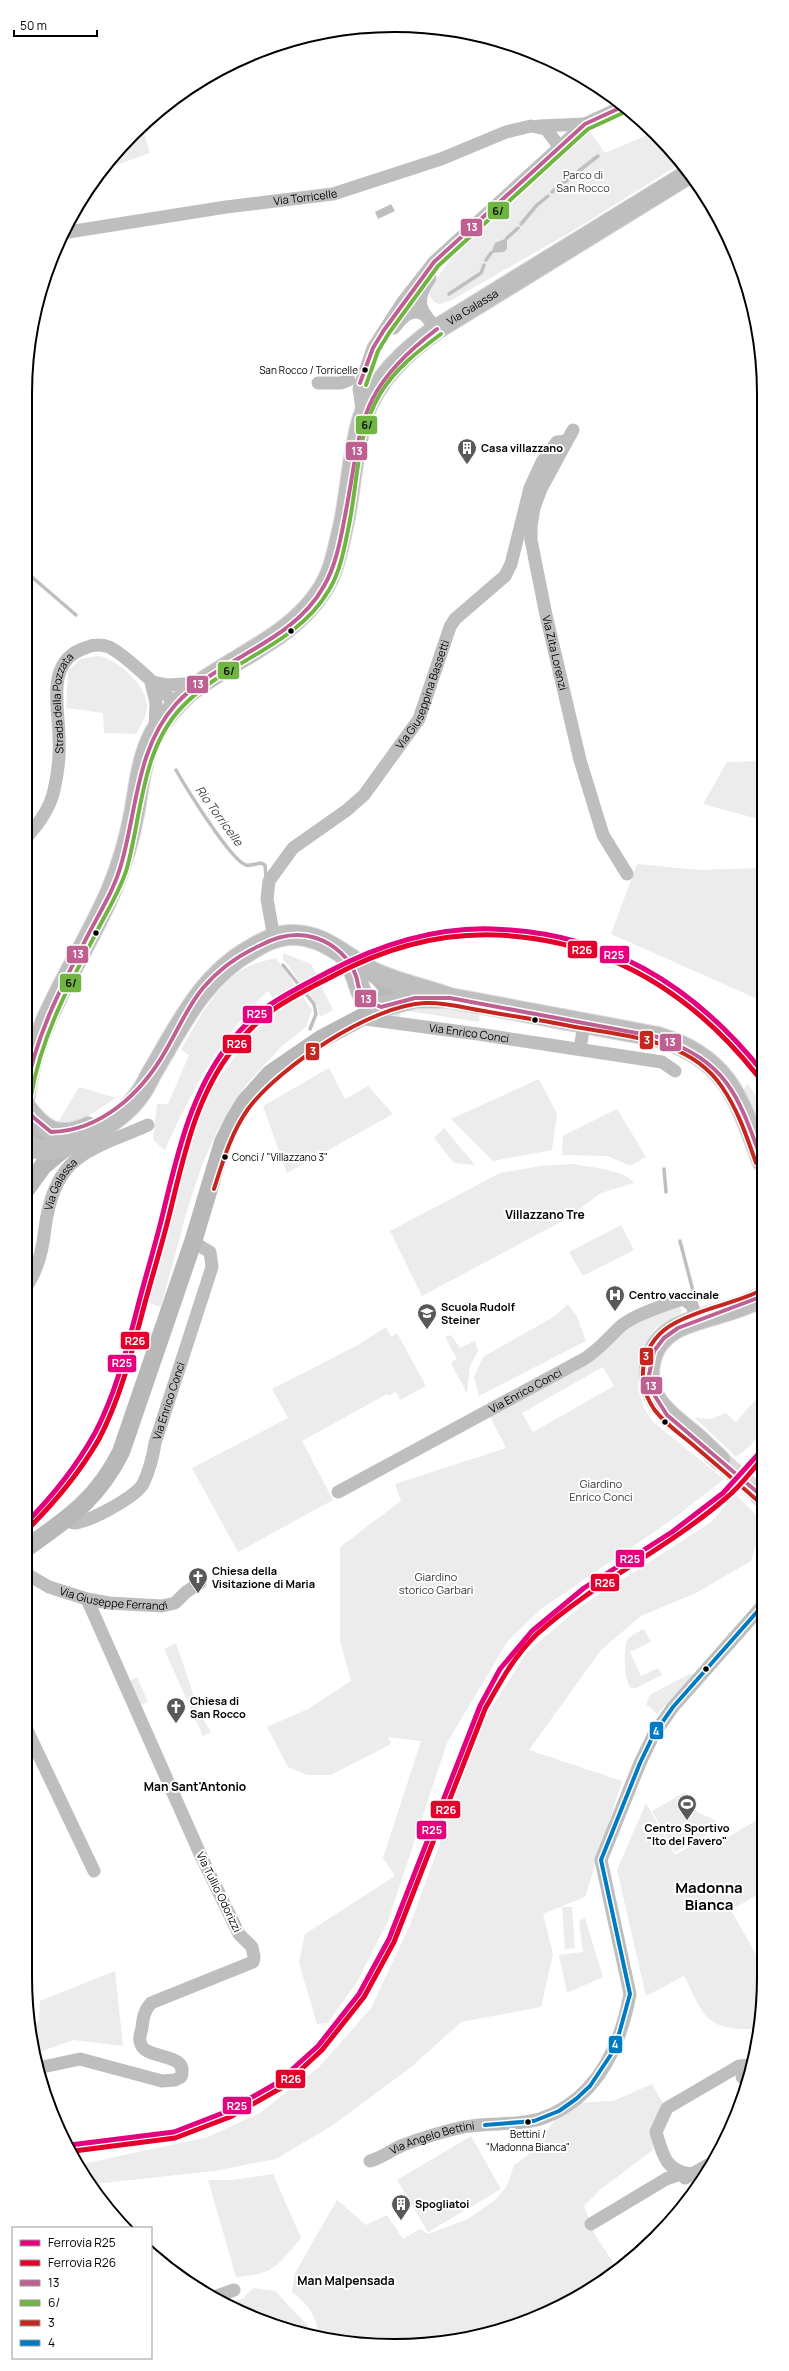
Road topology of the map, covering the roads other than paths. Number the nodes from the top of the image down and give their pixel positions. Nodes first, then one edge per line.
1 (617, 108) edge
2 (585, 124) junction
3 (539, 126) junction
4 (559, 146) junction
5 (684, 177) edge
6 (70, 232) edge
7 (457, 241) junction
8 (423, 314) junction
9 (438, 329) junction
10 (373, 348) junction
11 (351, 380) junction
12 (318, 383) dead end
13 (363, 416) junction
14 (569, 435) joint
15 (151, 682) junction
16 (201, 683) junction
17 (176, 704) junction
18 (155, 733) junction
19 (32, 830) edge
20 (627, 874) dead end
21 (274, 938) junction
22 (342, 952) junction
23 (374, 972) junction
24 (359, 990) junction
25 (450, 998) junction
26 (381, 1007) junction
27 (354, 1021) junction
28 (584, 1024) junction
29 (580, 1049) junction
30 (32, 1061) edge
31 (153, 1071) junction
32 (675, 1071) dead end
33 (32, 1117) edge
34 (148, 1126) dead end
35 (51, 1132) junction
36 (32, 1137) edge
37 (32, 1146) edge
38 (68, 1146) junction
39 (757, 1148) edge
40 (32, 1181) edge
41 (193, 1242) junction
42 (32, 1277) edge
43 (757, 1299) edge
44 (697, 1321) junction
45 (720, 1460) tunnel mouth
46 (338, 1492) dead end
47 (66, 1520) junction
48 (32, 1544) edge
49 (32, 1577) edge
50 (200, 1583) dead end
51 (87, 1599) junction
52 (757, 1612) edge
53 (32, 1741) edge
54 (94, 1870) dead end
55 (746, 2065) edge
56 (43, 2067) edge
57 (370, 2161) dead end
58 (702, 2167) edge
59 (687, 2174) junction
60 (668, 2188) dead end
61 (591, 2224) dead end
62 (234, 2290) dead end
63 (221, 2295) edge

1 - 2 street
2 - 3 street, Via Torricelle
2 - 4 street
3 - 4 street
3 - 6 street, Via Torricelle
4 - 7 street
5 - 9 main road, Via Galassa
7 - 8 street
7 - 10 street
8 - 9 street
8 - 10 street
9 - 13 main road, Via Galassa
10 - 11 street
11 - 12 street
11 - 13 street
13 - 16 main road, Via Galassa
14 - 20 street, Via Zita Lorenzi
14 - 21 street, Via Giuseppina Bassetti
15 - 16 street
15 - 17 street, Strada della Pozzata
15 - 18 street
15 - 19 street, Strada della Pozzata
16 - 17 main road, Via Galassa
17 - 18 main road, Via Galassa
18 - 30 main road, Via Galassa
21 - 22 main road
21 - 31 main road
22 - 23 main road
22 - 24 main road
23 - 25 main road
23 - 26 street
24 - 26 main road
24 - 27 street
25 - 26 main road
25 - 28 main road
26 - 27 street
27 - 29 street, Via Enrico Conci
27 - 41 street
28 - 29 street
28 - 39 main road
29 - 32 street, Via Enrico Conci
31 - 35 main road
31 - 38 main road
33 - 35 main road
34 - 42 street, Via Galassa
35 - 36 street
37 - 38 main road
38 - 40 street
41 - 47 street
41 - 47 street, Via Enrico Conci
43 - 44 main road
44 - 45 main road
44 - 46 street, Via Enrico Conci
47 - 48 street
49 - 51 street, Via Giuseppe Ferrandi
50 - 51 street, Via Giuseppe Ferrandi
51 - 56 street, Via Tullio Odorizzi
52 - 57 street, Via Angelo Bettini
53 - 54 street
55 - 59 street
58 - 59 street
59 - 60 street
59 - 61 street
62 - 63 street

